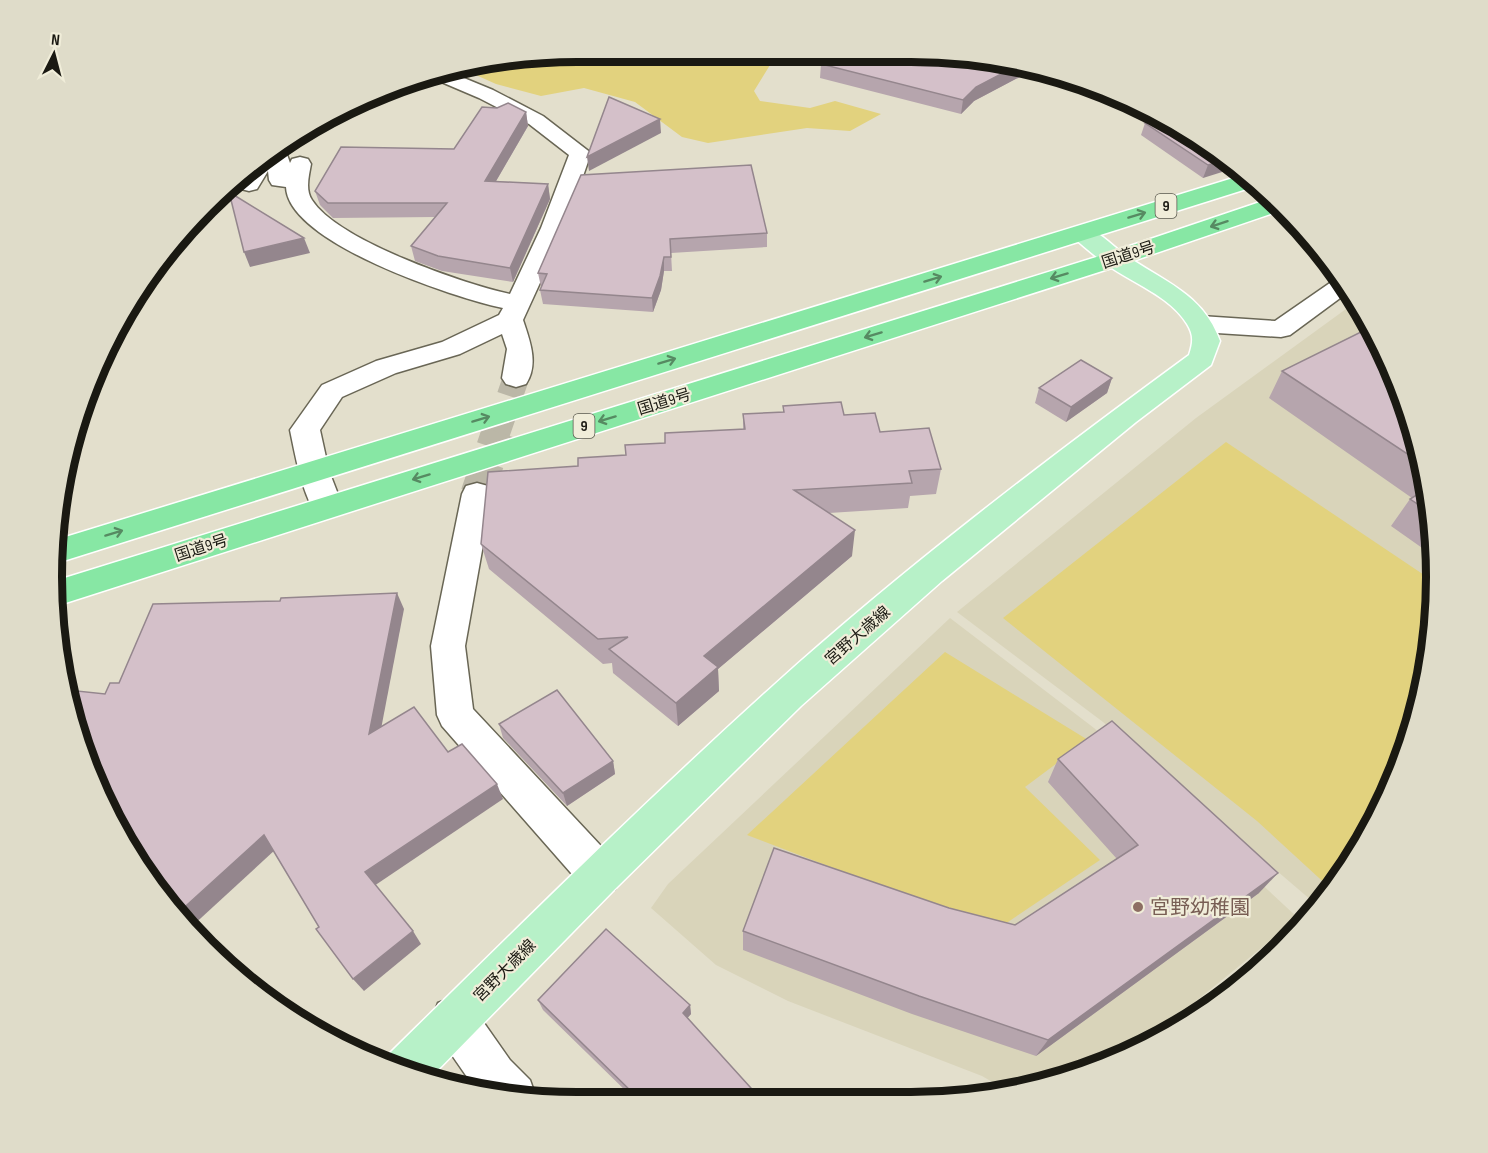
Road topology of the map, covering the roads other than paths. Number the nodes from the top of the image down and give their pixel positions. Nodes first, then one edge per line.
1 (880, 62) edge
2 (931, 63) edge
3 (447, 78) edge
4 (278, 157) edge
5 (255, 175) edge
6 (1243, 182) edge
7 (249, 184) dead end
8 (1271, 207) edge
9 (1082, 232) junction
10 (1115, 259) junction
11 (1338, 288) edge
12 (514, 311) junction
13 (1201, 324) junction
14 (516, 378) tunnel mouth
15 (314, 471) junction
16 (477, 494) tunnel mouth
17 (327, 507) junction
18 (63, 549) edge
19 (62, 591) edge
20 (600, 875) junction
21 (454, 1019) junction
22 (411, 1064) edge
23 (503, 1086) edge

1 - 2 street
3 - 12 street
4 - 12 street
5 - 7 street
9 -> 6 highway, 国道9号 / 9
8 -> 10 highway, 国道9号 / 9
9 - 10 main road
15 -> 9 highway, 国道9号 / 9
10 - 13 main road
10 -> 17 highway, 国道9号 / 9
11 - 13 street
12 - 14 street
12 - 15 street
13 - 20 main road, 宮野大歳線
15 - 17 street
18 -> 15 highway, 国道9号 / 9
16 - 20 street
17 - 19 highway, 国道9号 / 9
20 - 21 main road, 宮野大歳線
21 - 22 main road, 宮野大歳線
21 - 23 street

